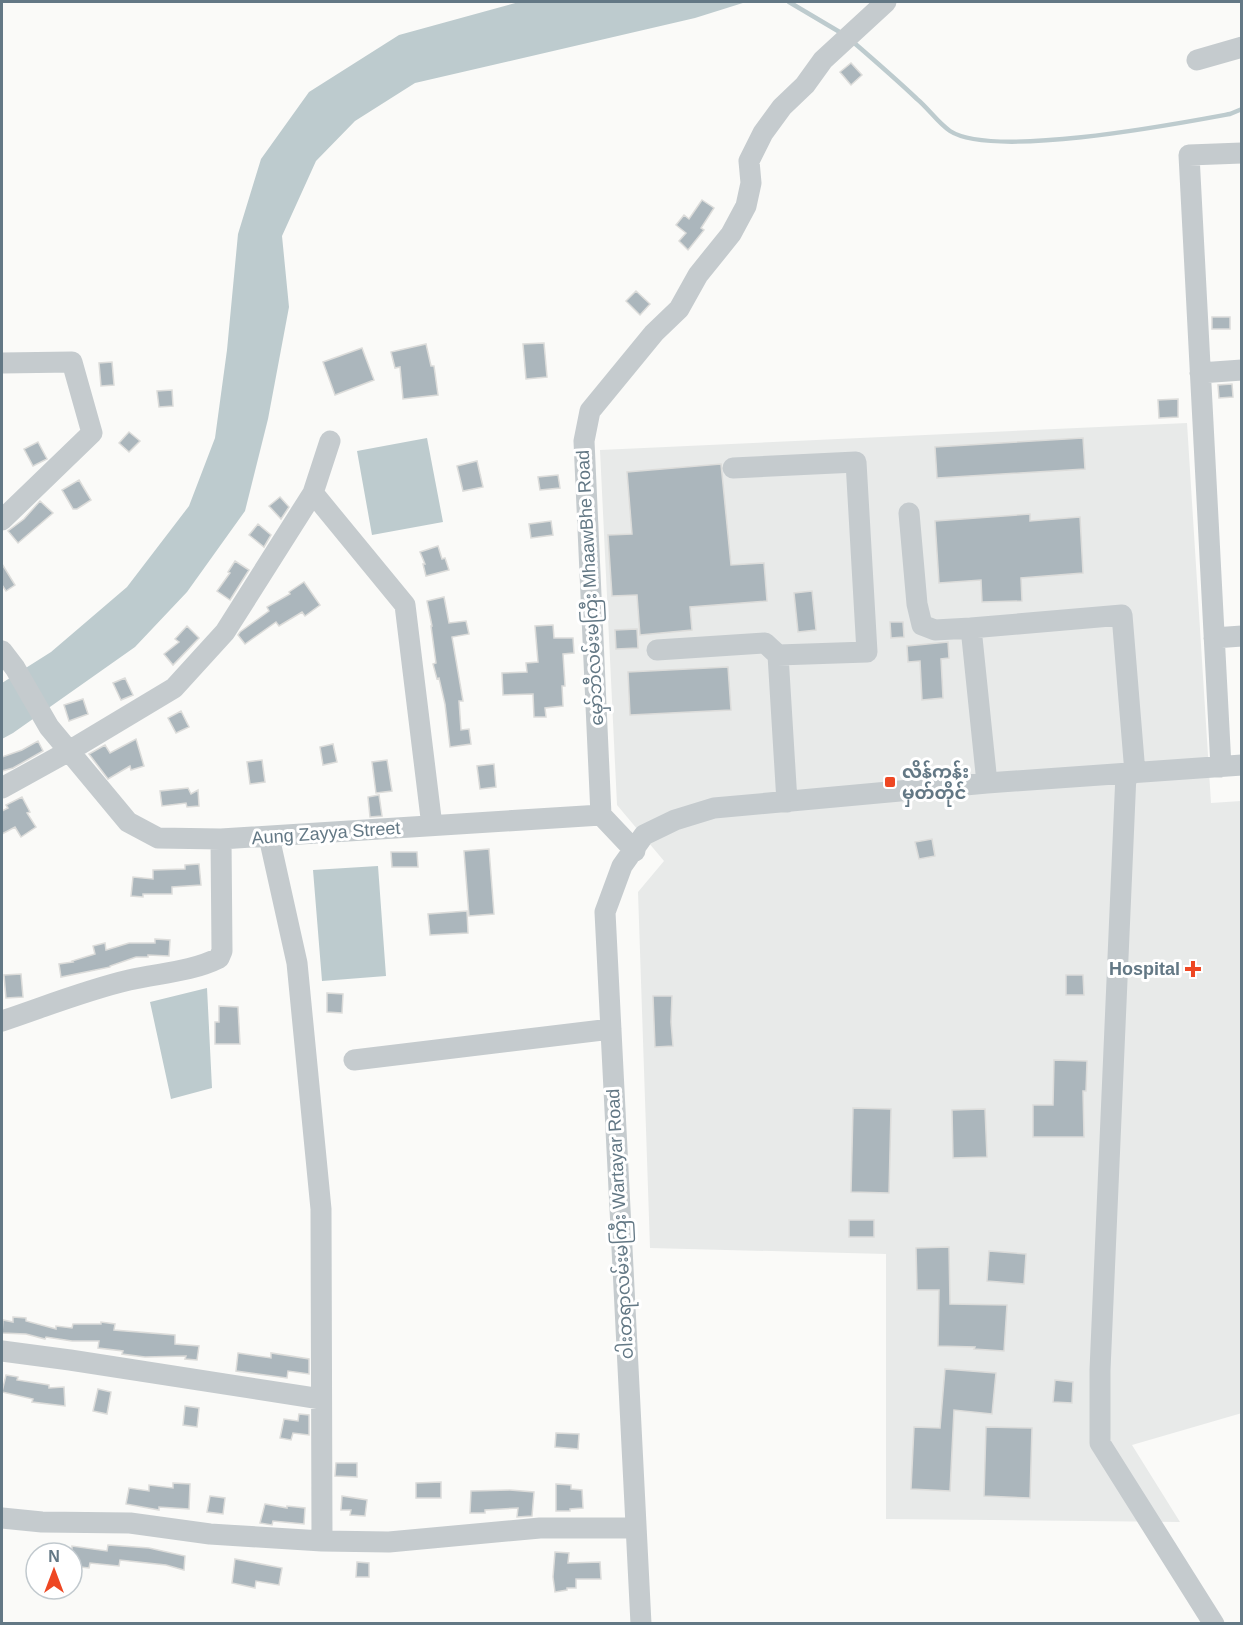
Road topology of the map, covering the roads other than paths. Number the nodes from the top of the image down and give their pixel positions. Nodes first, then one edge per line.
1 (886, 2) edge
2 (1242, 47) edge
3 (1197, 60) dead end
4 (1242, 153) edge
5 (2, 363) edge
6 (1242, 370) edge
7 (1200, 373) junction
8 (330, 441) dead end
9 (733, 468) dead end
10 (313, 493) junction
11 (909, 513) dead end
12 (2, 520) edge
13 (971, 628) junction
14 (1242, 636) edge
15 (1214, 638) junction
16 (657, 650) dead end
17 (2, 651) edge
18 (778, 655) junction
19 (69, 751) junction
20 (1231, 766) edge
21 (1130, 773) junction
22 (987, 783) junction
23 (2, 788) edge
24 (787, 802) junction
25 (601, 815) junction
26 (432, 826) junction
27 (269, 837) junction
28 (221, 839) junction
29 (640, 843) junction
30 (2, 1021) edge
31 (611, 1029) junction
32 (354, 1060) dead end
33 (2, 1351) edge
34 (321, 1399) junction
35 (2, 1518) edge
36 (635, 1528) junction
37 (322, 1541) junction
38 (641, 1623) edge
39 (1214, 1623) edge

1 - 25 street, မှော်ဘီလမ်းမကြီး MhaawBhe Road
2 - 3 street
4 - 7 street
5 - 12 street
6 - 7 street
7 - 15 street
8 - 10 street
9 - 18 street
10 - 19 street
10 - 26 street
11 - 13 street
13 - 21 street
13 - 22 street
14 - 15 street
15 - 20 street
16 - 18 street
17 - 19 street, Aung Zayya Street
18 - 24 street
19 - 23 street
19 - 28 street, Aung Zayya Street
20 - 21 street
21 - 22 street
21 - 39 street
22 - 24 street
24 - 29 street
25 - 26 street, Aung Zayya Street
25 - 29 street
26 - 27 street, Aung Zayya Street
27 - 28 street, Aung Zayya Street
27 - 34 street
28 - 30 street
29 - 31 street, ဝါးတရာလမ်းမကြီး Wartayar Road
31 - 32 street
31 - 36 street, ဝါးတရာလမ်းမကြီး Wartayar Road
33 - 34 street
34 - 37 street
35 - 37 street
36 - 37 street
36 - 38 street, ဝါးတရာလမ်းမကြီး Wartayar Road

